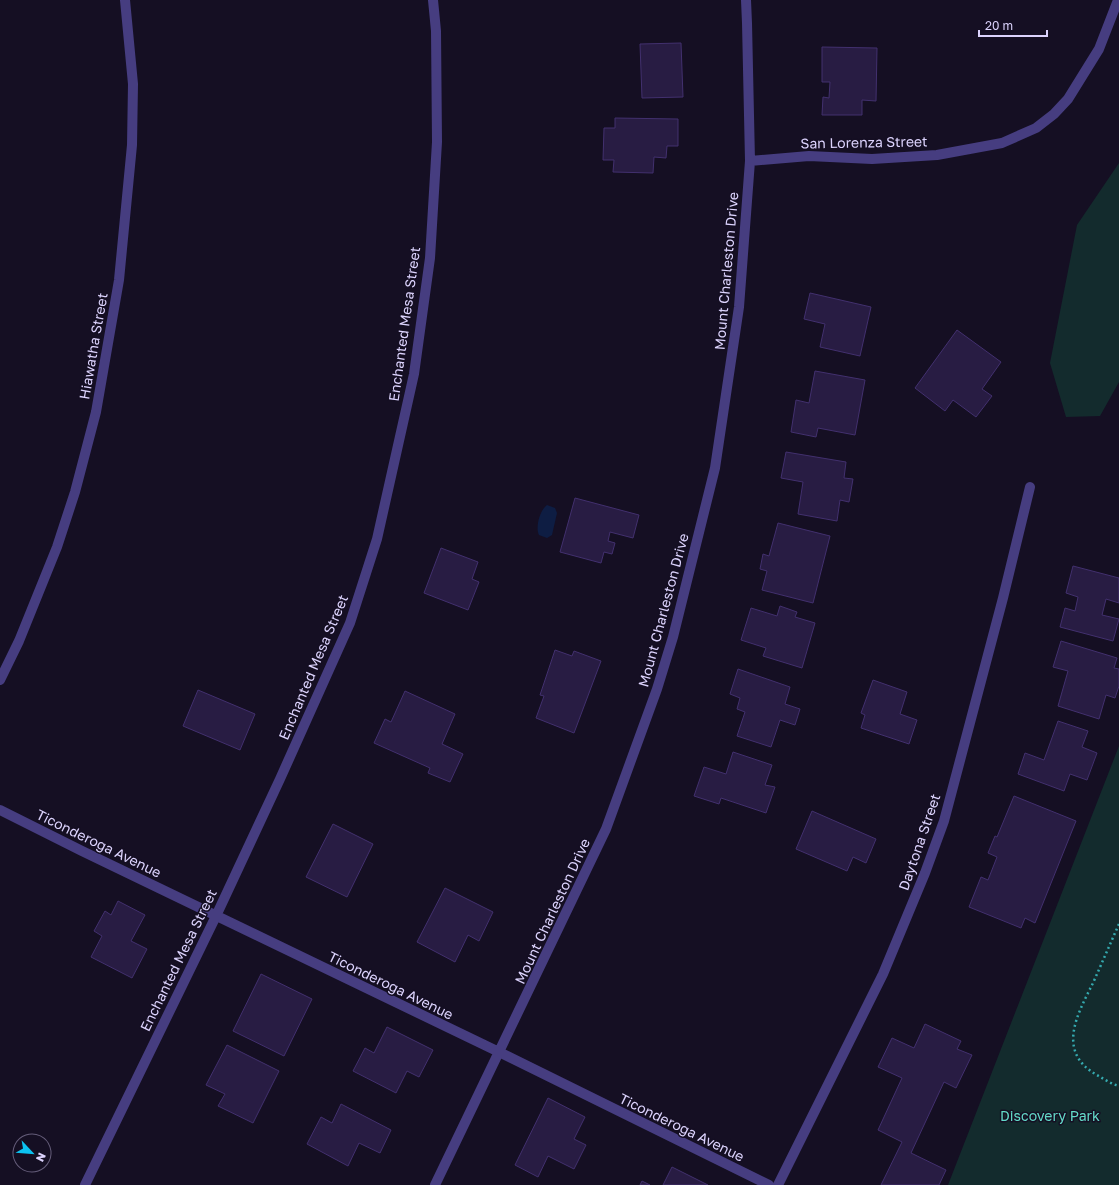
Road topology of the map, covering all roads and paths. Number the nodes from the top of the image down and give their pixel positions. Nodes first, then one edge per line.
1 (125, 0) edge
2 (433, 0) edge
3 (746, 0) edge
4 (1118, 0) edge
5 (750, 161) junction
6 (1030, 487) dead end
7 (0, 680) edge
8 (0, 810) edge
9 (216, 916) junction
10 (1119, 924) edge
11 (499, 1052) junction
12 (1119, 1086) edge
13 (85, 1185) edge
14 (435, 1185) edge
15 (769, 1185) edge
16 (778, 1185) edge

1 - 7 street, Hiawatha Street
2 - 9 street, Enchanted Mesa Street
3 - 5 street, Mount Charleston Drive
4 - 5 street, San Lorenza Street
5 - 11 street, Mount Charleston Drive
6 - 16 street, Daytona Street
8 - 9 street, Ticonderoga Avenue
9 - 11 street, Ticonderoga Avenue
9 - 13 street, Enchanted Mesa Street
10 - 12 path
11 - 14 street, Mount Charleston Drive
11 - 15 street, Ticonderoga Avenue

